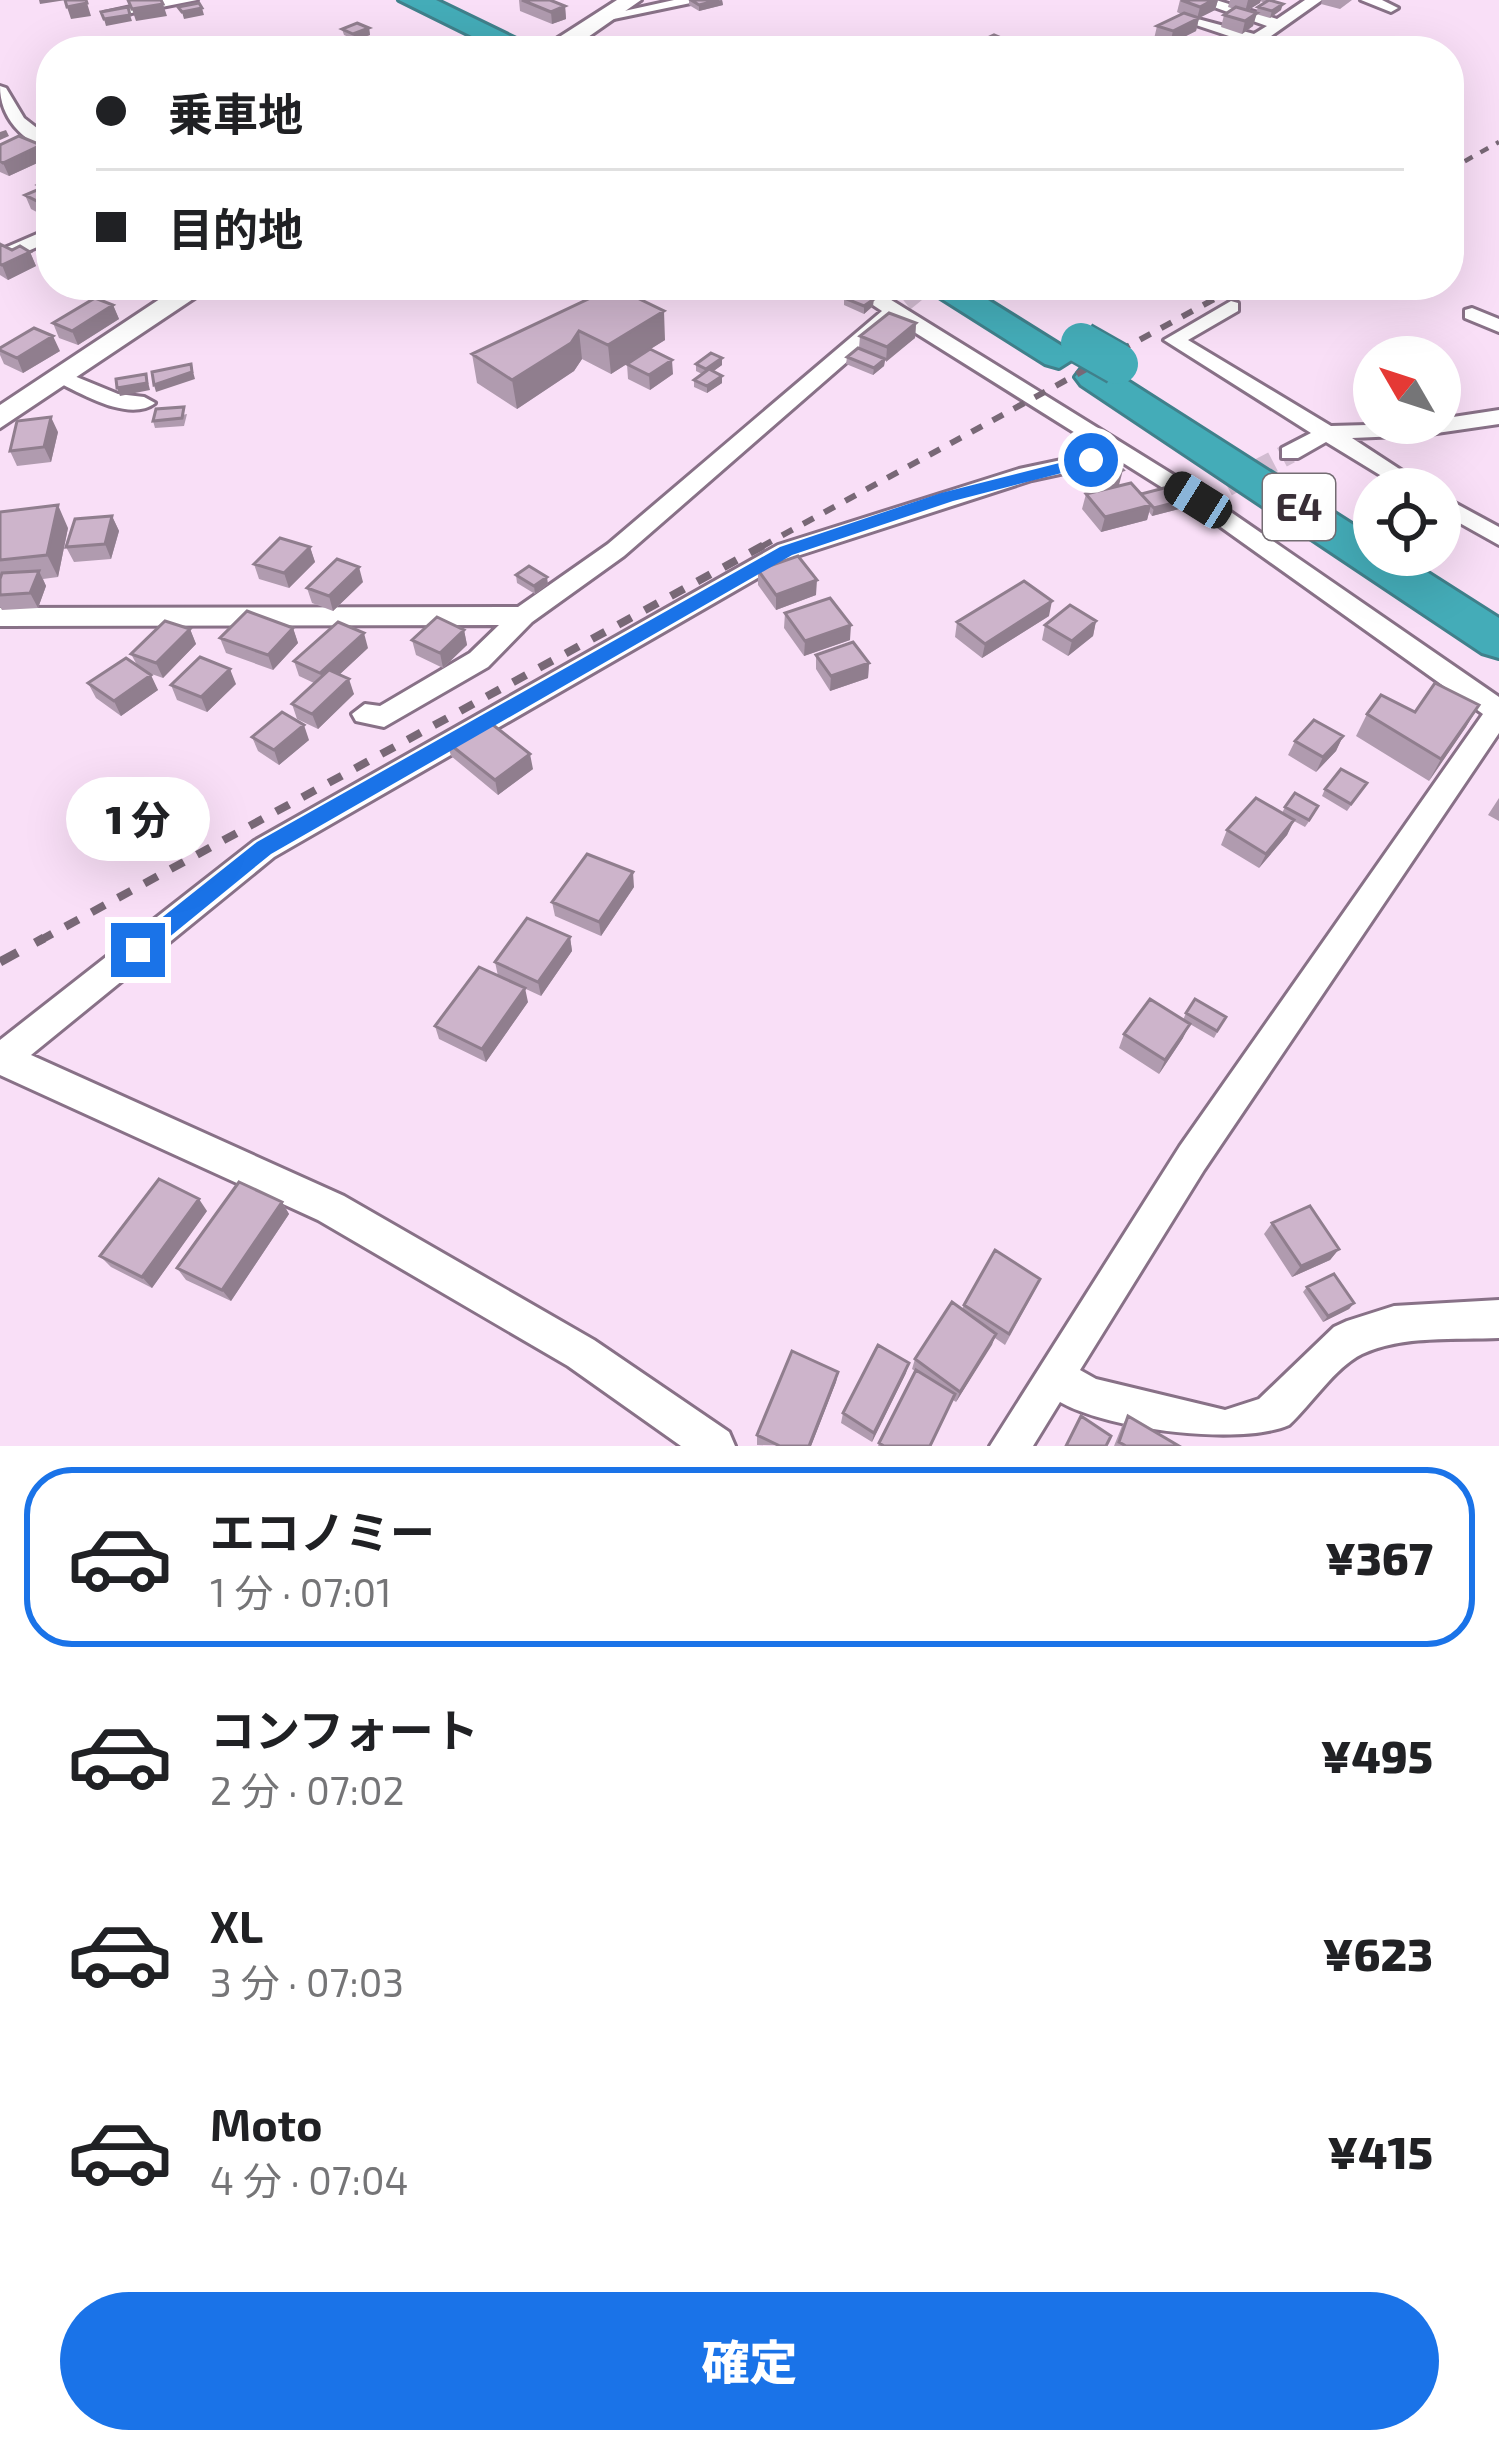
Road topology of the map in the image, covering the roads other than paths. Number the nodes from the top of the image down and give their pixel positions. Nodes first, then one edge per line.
1 (190, 0) edge
2 (378, 0) edge
3 (413, 0) edge
4 (631, 0) edge
5 (698, 0) edge
6 (1368, 0) edge
7 (1204, 1) edge
8 (1306, 2) edge
9 (1391, 8) dead end
10 (111, 13) edge
11 (604, 17) junction
12 (1194, 22) edge
13 (1279, 25) junction
14 (456, 36) edge
15 (493, 36) edge
16 (576, 36) edge
17 (1243, 36) edge
18 (1263, 36) edge
19 (0, 92) edge
20 (9, 124) edge
21 (36, 139) edge
22 (36, 240) edge
23 (0, 256) edge
24 (178, 300) edge
25 (910, 300) tunnel mouth
26 (915, 300) edge
27 (918, 300) edge
28 (1000, 300) edge
29 (1231, 307) dead end
30 (1472, 314) dead end
31 (1499, 326) edge
32 (1088, 360) junction
33 (62, 377) junction
34 (144, 403) dead end
35 (1499, 417) edge
36 (0, 418) edge
37 (1326, 433) junction
38 (1290, 453) tunnel mouth
39 (1123, 454) junction
40 (1384, 468) edge
41 (1227, 486) tunnel mouth
42 (1198, 500) junction
43 (1353, 513) edge
44 (1461, 514) edge
45 (1499, 537) edge
46 (1451, 576) edge
47 (1499, 608) edge
48 (524, 616) junction
49 (0, 617) edge
50 (1499, 641) edge
51 (1499, 712) edge
52 (365, 714) dead end
53 (1, 1059) edge
54 (1499, 1319) edge
55 (1055, 1377) junction
56 (1205, 1433) edge
57 (715, 1446) edge
58 (1010, 1446) edge

1 - 10 street
2 - 14 highway
3 - 15 highway
4 - 11 main road
5 - 11 street
6 - 9 street
7 - 13 street
8 - 13 street
11 - 16 main road
12 - 17 street
13 - 18 street
19 - 20 street
20 - 21 street
22 - 23 street
24 - 33 main road
25 - 48 street
26 - 39 street
27 - 32 highway, E4
28 - 32 highway, E4
29 - 37 street
30 - 31 street
32 - 43 highway, E4
32 - 50 highway, E4
33 - 34 street
33 - 36 main road
35 - 37 street
37 - 38 street
37 - 40 street
39 - 42 street
39 - 53 street
41 - 42 street
42 - 51 street
44 - 45 street
46 - 47 highway
48 - 49 street
48 - 52 street
51 - 55 street
53 - 57 street
54 - 56 street
55 - 56 street
55 - 58 street

